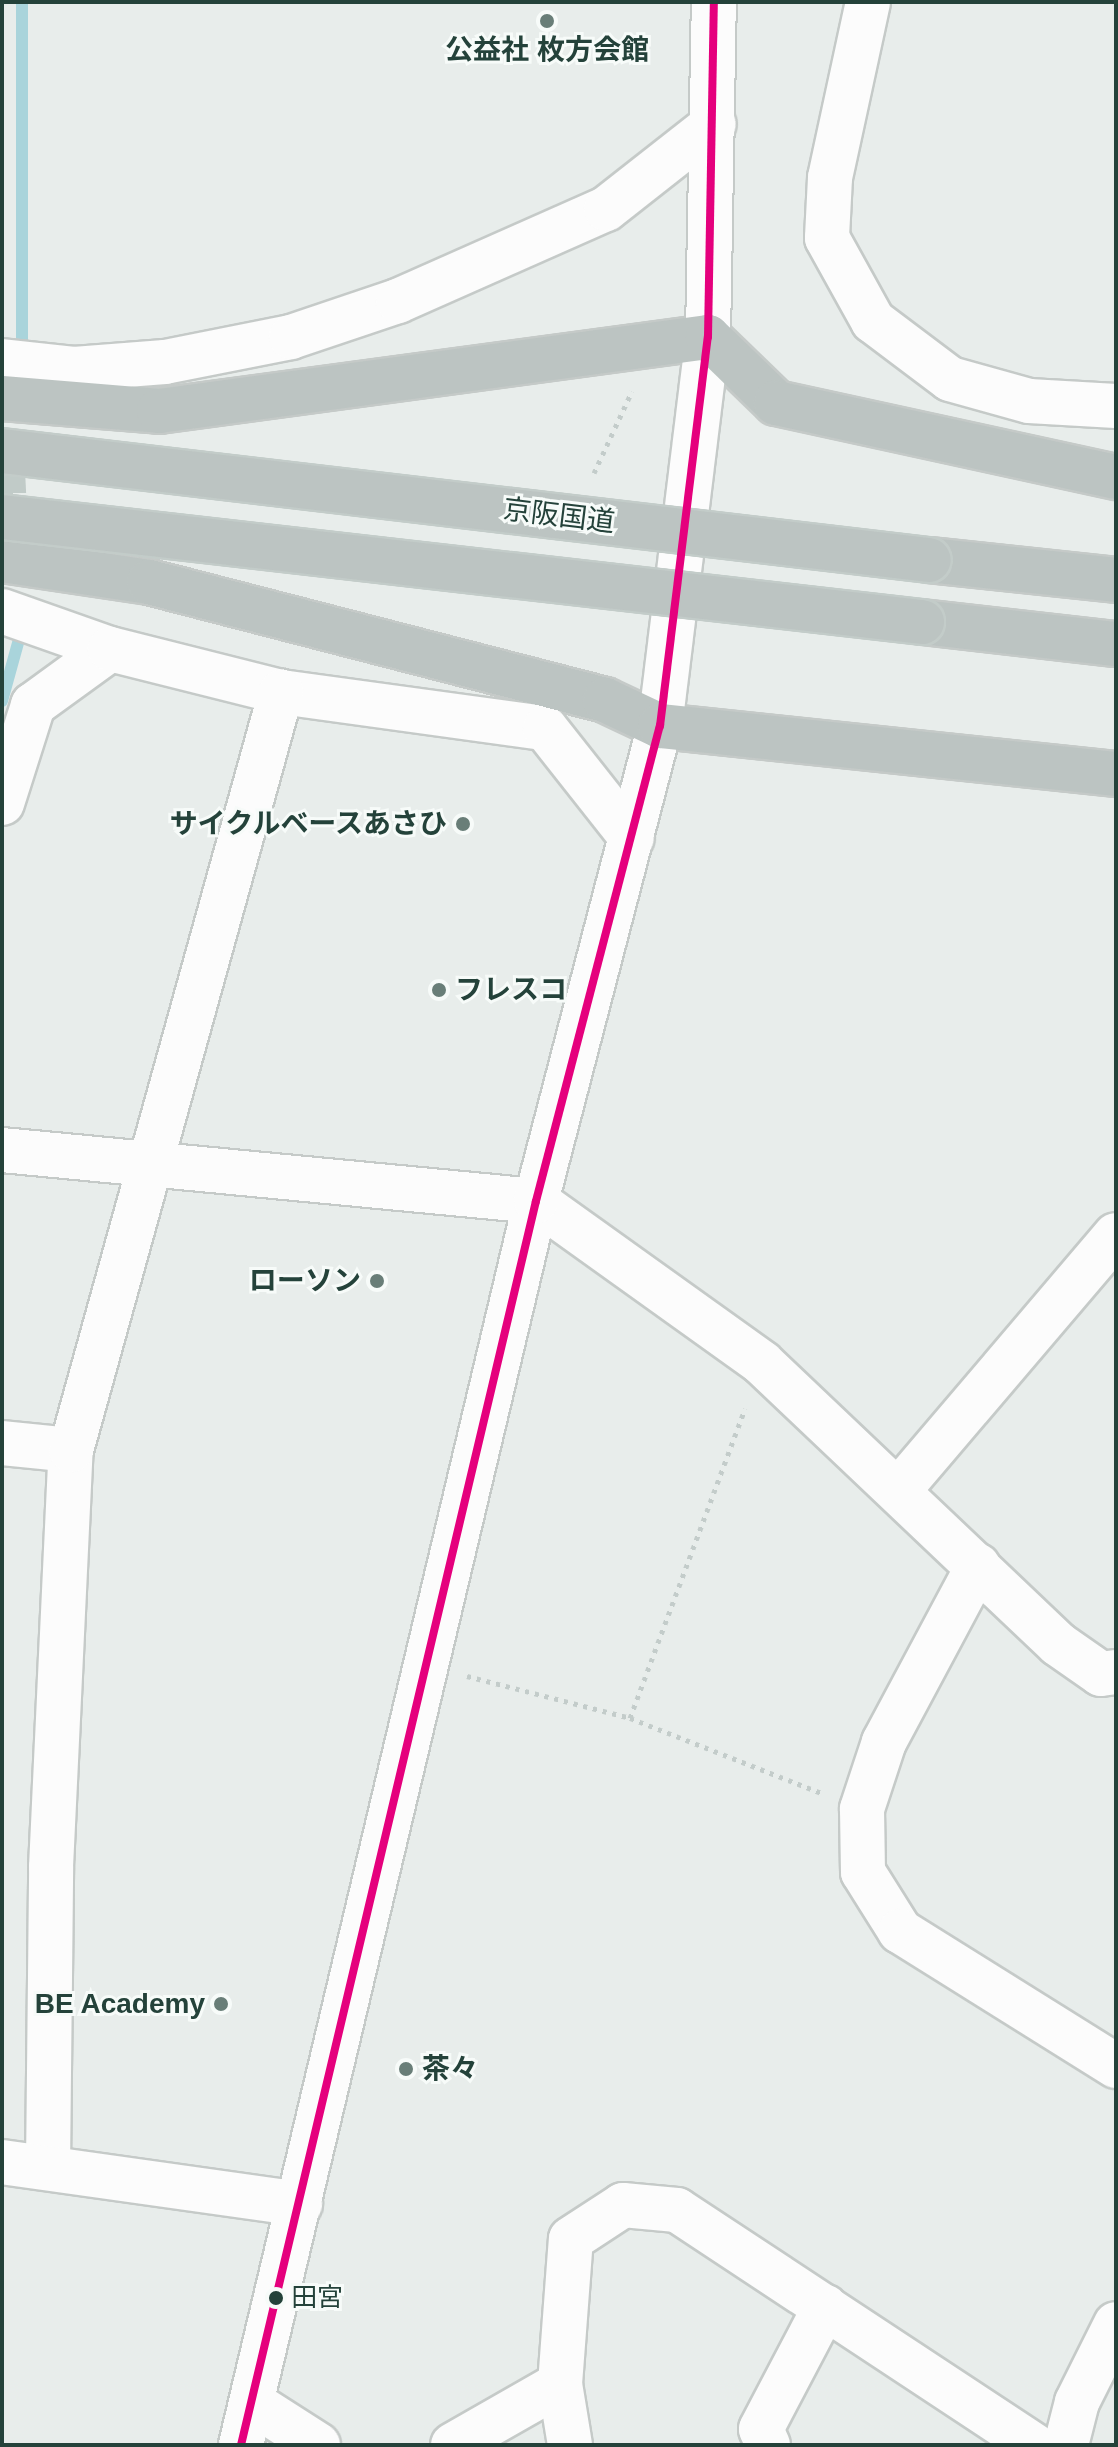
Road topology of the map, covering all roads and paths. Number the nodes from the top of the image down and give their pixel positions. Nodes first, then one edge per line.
1 (714, 2) edge
2 (868, 2) edge
3 (714, 124) junction
4 (708, 337) junction
5 (2, 361) edge
6 (635, 385) dead end
7 (2, 398) edge
8 (1116, 406) edge
9 (2, 451) edge
10 (594, 473) dead end
11 (1116, 477) edge
12 (2, 517) edge
13 (1116, 580) edge
14 (3, 596) edge
15 (1116, 644) edge
16 (110, 649) junction
17 (281, 692) junction
18 (660, 726) junction
19 (1116, 774) edge
20 (2, 803) edge
21 (632, 838) junction
22 (2, 1150) edge
23 (150, 1159) junction
24 (536, 1201) junction
25 (1116, 1235) edge
26 (762, 1363) junction
27 (2, 1443) edge
28 (71, 1450) junction
29 (898, 1491) junction
30 (978, 1566) junction
31 (431, 1667) junction
32 (1116, 1672) edge
33 (630, 1718) junction
34 (862, 1809) junction
35 (1116, 2066) edge
36 (2, 2162) edge
37 (48, 2168) junction
38 (300, 2204) junction
39 (825, 2307) junction
40 (1116, 2324) edge
41 (560, 2384) junction
42 (254, 2404) junction
43 (241, 2445) edge
44 (318, 2445) edge
45 (453, 2445) edge
46 (570, 2445) edge
47 (768, 2445) edge
48 (1034, 2445) edge
49 (1066, 2445) edge

1 - 3 street
2 - 8 street
3 - 4 street
3 - 5 street
4 - 7 highway
4 - 11 highway
4 - 18 street
6 - 10 path
9 - 13 highway, 京阪国道, bridge
12 - 15 highway, bridge
14 - 16 street
14 - 18 highway
16 - 17 street
16 - 20 street
17 - 21 street
17 - 23 street
18 - 19 highway
18 - 21 street
21 - 24 street
22 - 23 street
23 - 24 street
23 - 28 street
24 - 26 street
24 - 31 street
25 - 29 street
26 - 29 street
26 - 33 path
27 - 28 street
28 - 37 street
29 - 30 street
30 - 32 street
30 - 34 street
31 - 33 path
31 - 38 street
33 - 34 path
34 - 35 street
36 - 37 street
37 - 38 street
38 - 42 street
39 - 41 street
39 - 47 street
39 - 48 street
40 - 49 street
41 - 45 street
41 - 46 street
42 - 43 street
42 - 44 street

